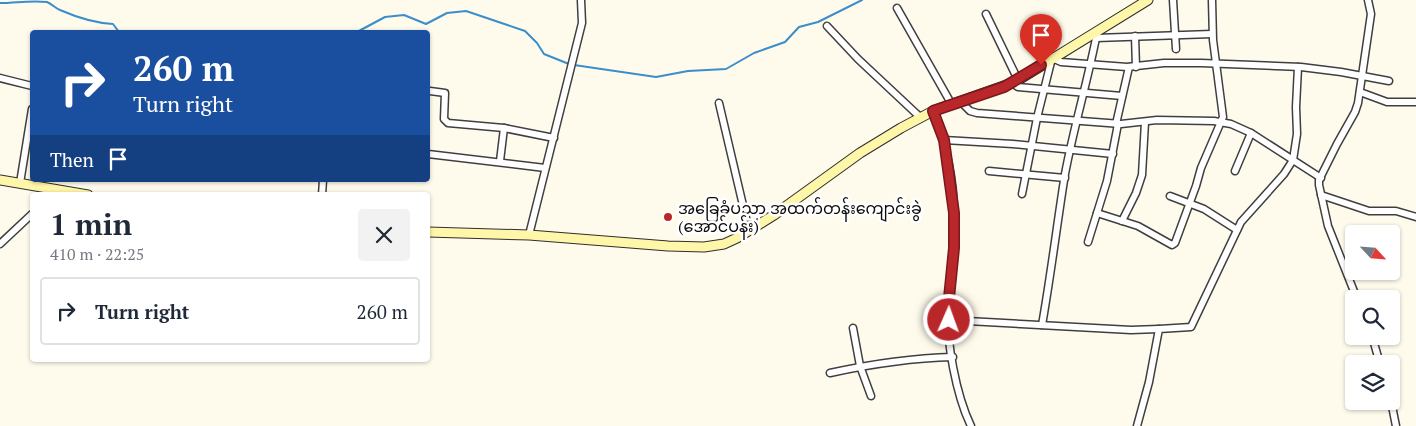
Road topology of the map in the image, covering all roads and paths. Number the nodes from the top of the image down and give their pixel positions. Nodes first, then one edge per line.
1 (581, 0) edge
2 (1148, 0) edge
3 (1173, 0) edge
4 (1212, 0) edge
5 (1368, 0) edge
6 (897, 8) dead end
7 (986, 14) dead end
8 (827, 26) dead end
9 (1175, 34) junction
10 (1212, 34) junction
11 (1096, 35) junction
12 (1135, 36) junction
13 (1176, 49) dead end
14 (1052, 58) junction
15 (1216, 64) junction
16 (1090, 65) junction
17 (1133, 67) junction
18 (1298, 67) junction
19 (1362, 76) junction
20 (0, 78) edge
21 (1016, 81) junction
22 (1389, 81) dead end
23 (30, 86) edge
24 (1045, 89) junction
25 (430, 91) dead end
26 (1360, 92) junction
27 (1083, 93) junction
28 (1122, 96) junction
29 (719, 102) dead end
30 (1416, 102) edge
31 (956, 103) junction
32 (933, 111) junction
33 (921, 118) junction
34 (1037, 118) junction
35 (30, 121) edge
36 (1076, 121) junction
37 (1145, 122) junction
38 (1222, 122) junction
39 (1117, 124) junction
40 (504, 128) junction
41 (1251, 133) junction
42 (554, 138) junction
43 (944, 140) junction
44 (1030, 146) junction
45 (1070, 149) junction
46 (430, 154) edge
47 (1113, 154) junction
48 (1293, 160) junction
49 (500, 161) junction
50 (545, 168) junction
51 (989, 171) dead end
52 (1235, 171) dead end
53 (1025, 175) junction
54 (1065, 178) junction
55 (1320, 178) junction
56 (0, 180) edge
57 (20, 183) junction
58 (56, 192) edge
59 (1022, 194) dead end
60 (1321, 195) junction
61 (1170, 196) dead end
62 (1190, 202) junction
63 (1098, 213) junction
64 (30, 216) edge
65 (1416, 217) edge
66 (1122, 221) junction
67 (1237, 230) junction
68 (749, 231) junction
69 (430, 232) edge
70 (529, 235) junction
71 (1088, 242) dead end
72 (0, 244) edge
73 (1353, 290) edge
74 (949, 320) junction
75 (1042, 325) junction
76 (853, 328) dead end
77 (1159, 329) junction
78 (953, 357) junction
79 (860, 366) junction
80 (830, 373) dead end
81 (871, 396) dead end
82 (1393, 410) edge
83 (971, 426) edge
84 (1137, 426) edge
85 (1396, 426) edge

1 - 42 street
2 - 11 main road
3 - 9 street
4 - 10 street
5 - 19 street
6 - 31 street
7 - 21 street
8 - 33 street
9 - 10 street
9 - 12 street
9 - 13 street
10 - 15 street
11 - 12 street
11 - 14 main road
11 - 16 street
12 - 17 street
14 - 16 street
14 - 21 main road
14 - 24 street
15 - 17 street
15 - 18 street
15 - 38 street
16 - 17 street
16 - 27 street
17 - 28 street
18 - 19 street
18 - 48 street
19 - 22 street
19 - 26 street
20 - 23 street
21 - 24 street
21 - 31 main road
24 - 27 street
24 - 34 street
25 - 40 street
26 - 30 street
26 - 55 street
27 - 28 street
27 - 36 street
28 - 39 street
29 - 68 street
31 - 32 main road
31 - 34 street
32 - 33 main road
32 - 43 street
33 - 68 main road
34 - 36 street
34 - 44 street
35 - 57 street
36 - 39 street
36 - 45 street
37 - 38 street
37 - 39 street
37 - 66 street
38 - 41 street
38 - 62 street
39 - 47 street
40 - 42 street
40 - 49 street
41 - 48 street
41 - 52 street
42 - 50 street
43 - 44 street
43 - 74 street
44 - 45 street
44 - 53 street
45 - 47 street
45 - 54 street
46 - 49 street
47 - 63 street
48 - 55 street
48 - 67 street
49 - 50 street
50 - 70 street
51 - 53 street
53 - 54 street
53 - 59 street
54 - 75 street
55 - 60 street
56 - 57 main road
57 - 58 main road
60 - 65 street
60 - 73 street
61 - 62 street
62 - 66 street
62 - 67 street
63 - 66 street
63 - 71 street
64 - 72 street
67 - 77 street
68 - 70 main road
69 - 70 main road
74 - 75 street
74 - 78 street
75 - 77 street
76 - 79 street
77 - 84 street
78 - 79 street
78 - 83 street
79 - 80 street
79 - 81 street
82 - 85 street

